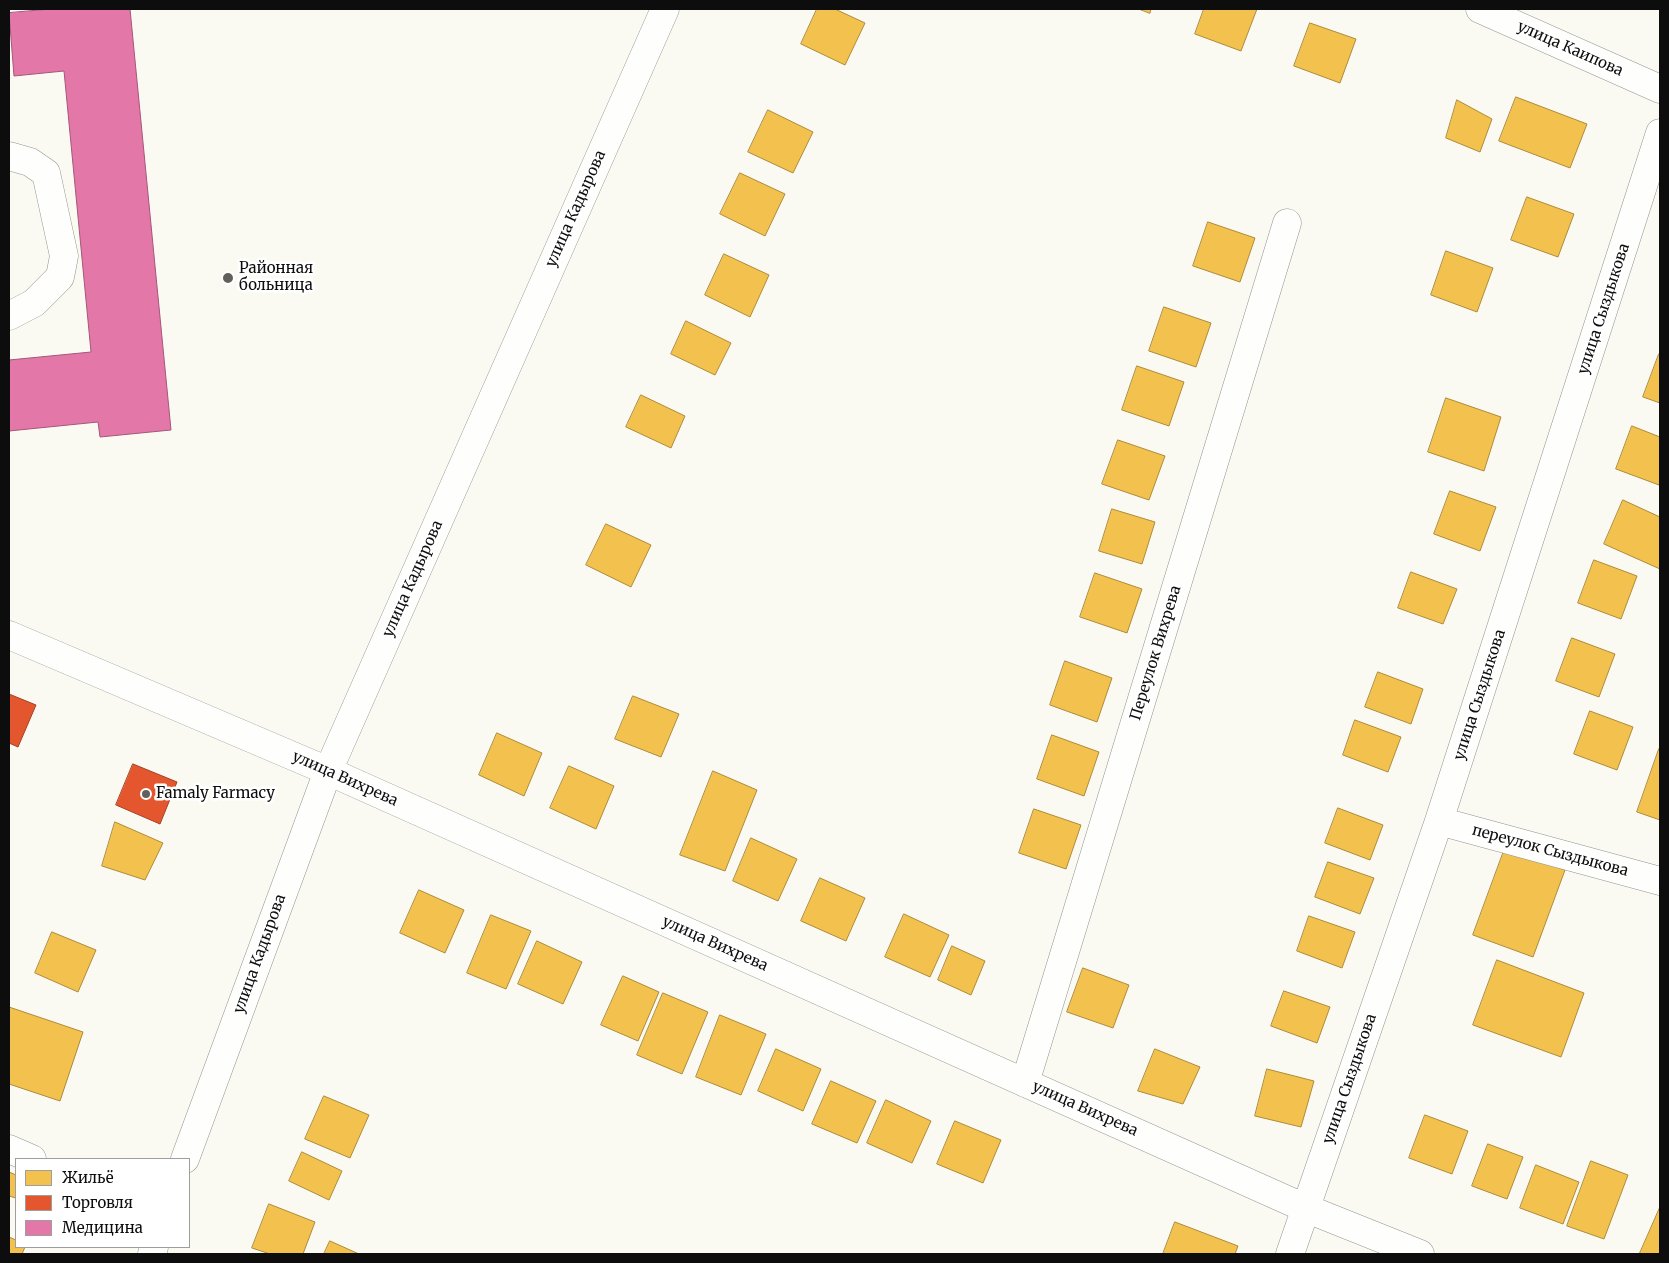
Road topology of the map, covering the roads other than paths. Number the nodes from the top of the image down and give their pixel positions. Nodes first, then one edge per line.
1 (665, 9) edge
2 (1480, 9) edge
3 (1660, 89) edge
4 (1660, 133) edge
5 (9, 156) edge
6 (1287, 223) dead end
7 (9, 316) edge
8 (9, 635) edge
9 (328, 771) junction
10 (1439, 821) junction
11 (1660, 881) edge
12 (1025, 1083) junction
13 (9, 1149) edge
14 (30, 1158) edge
15 (185, 1158) edge
16 (1305, 1208) junction
17 (1290, 1254) edge
18 (1420, 1254) edge

1 - 9 street, улица Кадырова
2 - 3 street, улица Каипова
4 - 10 street, улица Сыздыкова
5 - 7 street
6 - 12 street, Переулок Вихрева
8 - 9 street, улица Вихрева
9 - 12 street, улица Вихрева
9 - 15 street, улица Кадырова
10 - 11 street, переулок Сыздыкова
10 - 16 street, улица Сыздыкова
12 - 16 street, улица Вихрева
13 - 14 street
16 - 17 street, улица Сыздыкова
16 - 18 street, улица Вихрева

